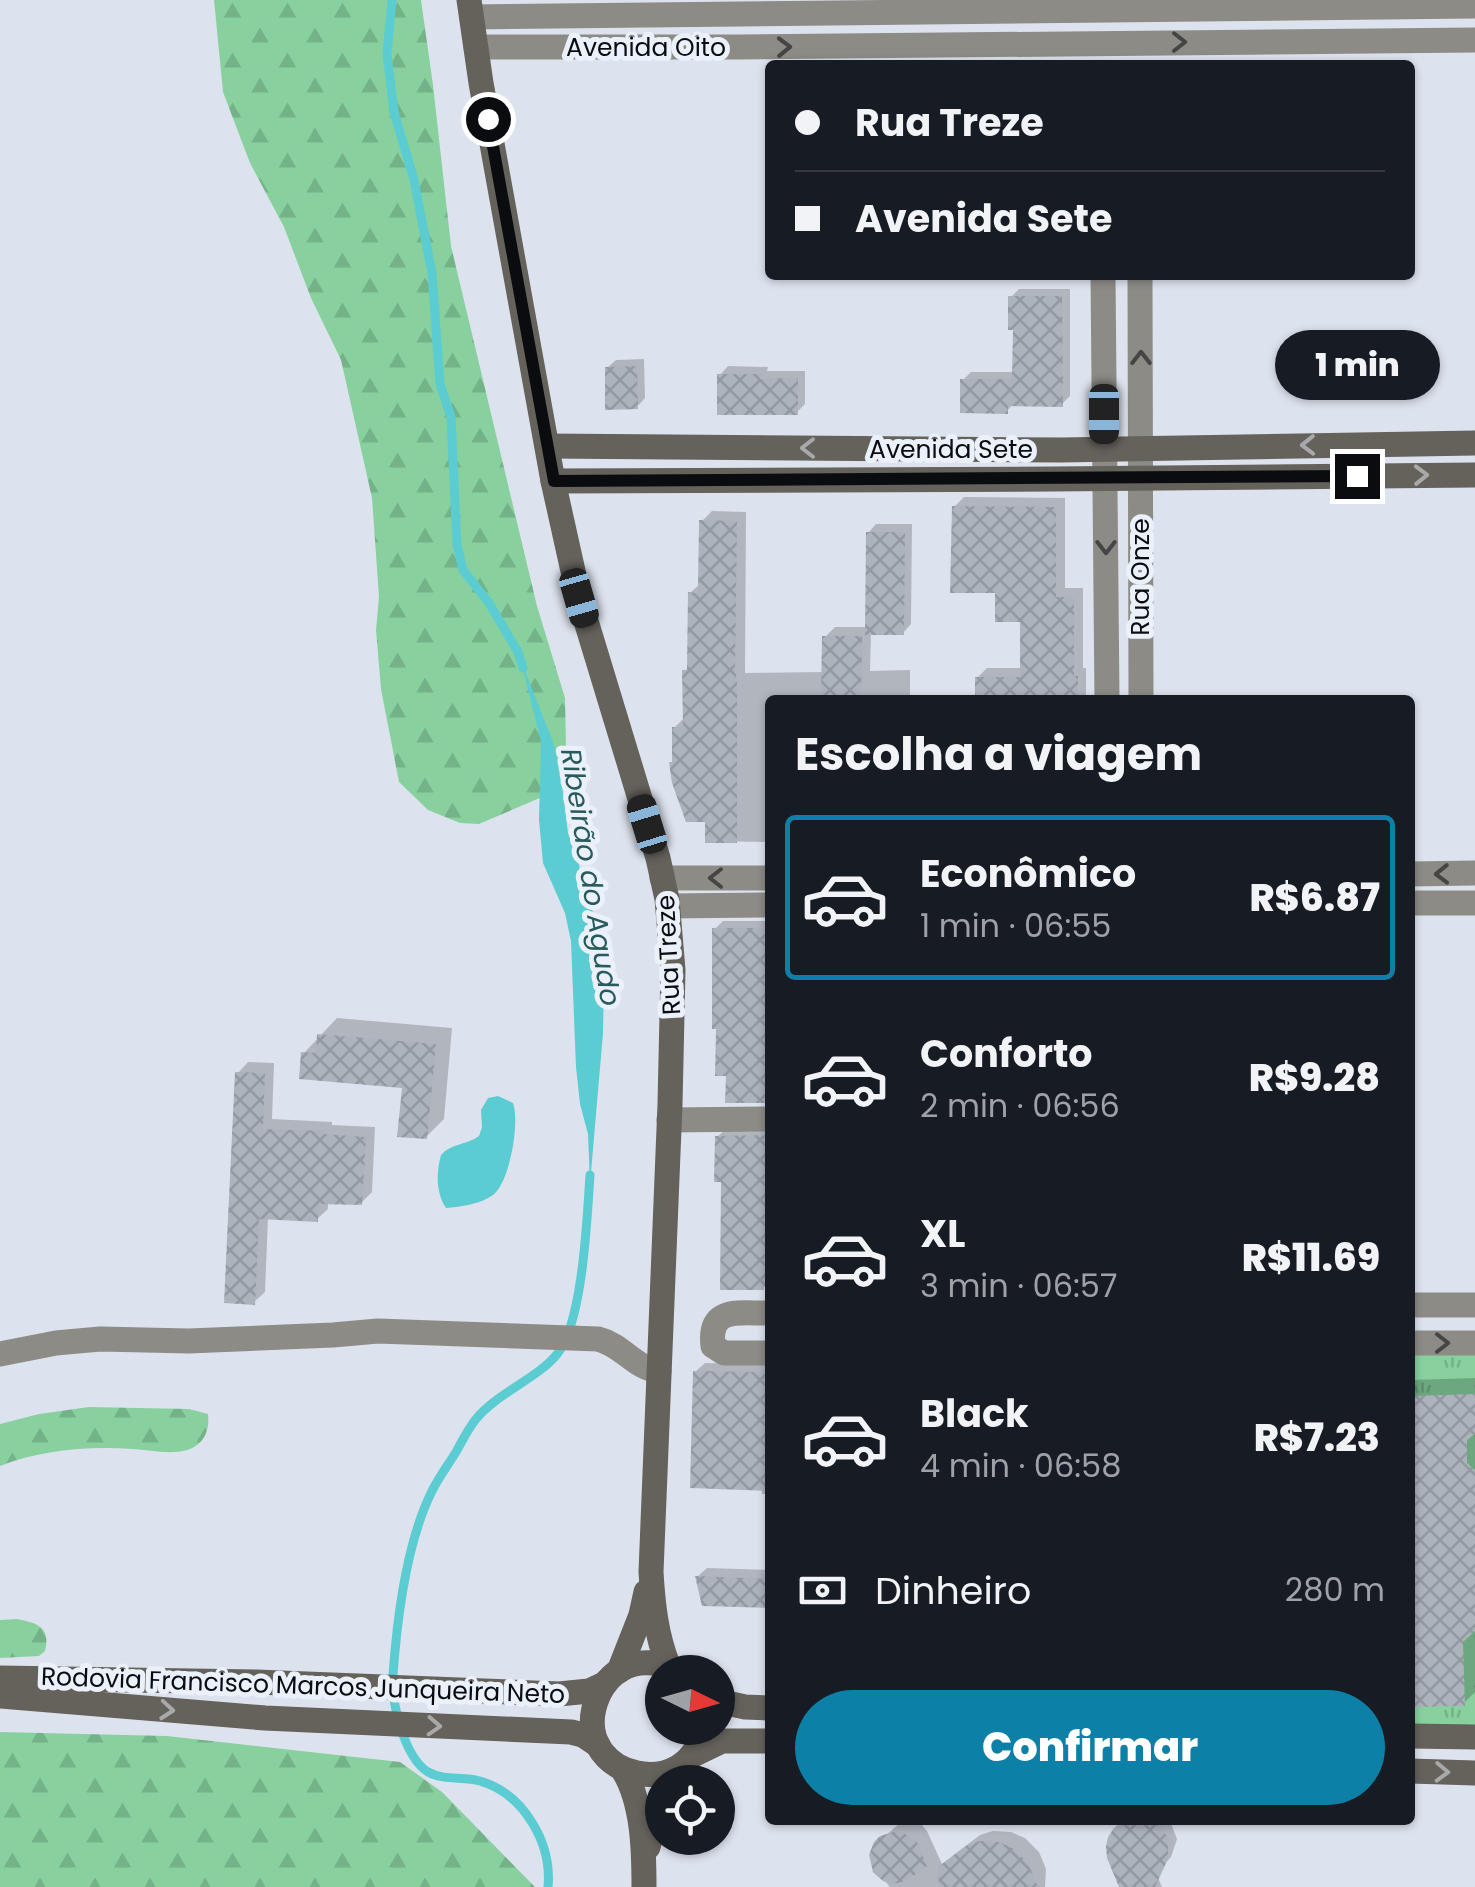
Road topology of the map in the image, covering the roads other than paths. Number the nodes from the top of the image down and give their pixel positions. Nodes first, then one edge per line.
1 (1139, 4) edge
2 (1101, 5) edge
3 (1475, 6) edge
4 (470, 9) edge
5 (1475, 40) edge
6 (476, 47) junction
7 (1101, 54) edge
8 (1139, 54) edge
9 (1103, 280) edge
10 (1140, 280) edge
11 (1475, 443) edge
12 (548, 446) junction
13 (1141, 448) junction
14 (1104, 450) junction
15 (1475, 474) edge
16 (1139, 478) junction
17 (1105, 479) junction
18 (554, 481) junction
19 (1107, 695) edge
20 (1141, 695) edge
21 (1475, 873) edge
22 (1415, 874) edge
23 (662, 878) junction
24 (765, 878) edge
25 (1415, 903) edge
26 (1475, 903) edge
27 (765, 905) edge
28 (668, 906) junction
29 (765, 1119) edge
30 (669, 1120) junction
31 (1475, 1305) edge
32 (1415, 1306) edge
33 (765, 1313) edge
34 (1475, 1343) edge
35 (1415, 1344) edge
36 (765, 1353) edge
37 (0, 1354) edge
38 (659, 1370) junction
39 (651, 1572) junction
40 (666, 1655) edge
41 (645, 1663) edge
42 (612, 1677) junction
43 (0, 1678) edge
44 (0, 1696) edge
45 (735, 1705) edge
46 (765, 1708) edge
47 (1415, 1736) edge
48 (1475, 1738) edge
49 (765, 1741) edge
50 (598, 1745) junction
51 (696, 1745) edge
52 (681, 1765) edge
53 (684, 1765) edge
54 (623, 1770) junction
55 (1415, 1770) edge
56 (1475, 1773) edge
57 (645, 1776) edge
58 (644, 1874) edge

1 - 2 street, Avenida Oito
1 - 3 street, Avenida Oito
1 - 8 street
2 - 4 street, Avenida Oito
2 - 7 street
4 - 6 street, Rua Treze
8 -> 5 street, Avenida Oito
6 -> 7 street, Avenida Oito
6 - 12 street, Rua Treze
7 - 8 street, Avenida Oito
9 - 14 street, Rua Onze
13 -> 10 street, Rua Onze
11 -> 13 street, Avenida Sete
14 -> 12 street, Avenida Sete
12 - 18 street, Rua Treze
13 - 14 street, Avenida Sete
13 - 16 street, Rua Onze
14 - 17 street, Rua Onze
16 -> 15 street, Avenida Sete
16 - 17 street, Avenida Sete
16 - 20 street, Rua Onze
17 - 18 street, Avenida Sete
17 -> 19 street, Rua Onze
18 - 23 street, Rua Treze
21 -> 22 street
24 -> 23 street
23 - 28 street, Rua Treze
25 - 26 street
27 - 28 street
28 - 30 street, Rua Treze
29 - 30 street
30 - 38 street, Rua Treze
31 - 32 street
33 - 36 street
35 -> 34 street
37 - 38 street
38 - 39 street, Rua Treze
39 - 40 street, Rua Treze
39 - 42 street, Rua Treze
41 - 42 street, Rodovia Francisco Marcos Junqueira Neto
42 - 43 street, Rodovia Francisco Marcos Junqueira Neto
42 - 50 street, Rua Treze
44 -> 50 street, Rodovia Francisco Marcos Junqueira Neto
45 - 46 street
47 - 48 street
49 - 53 street
50 - 54 street
51 - 52 street
54 - 57 street
54 - 58 street
55 -> 56 street

